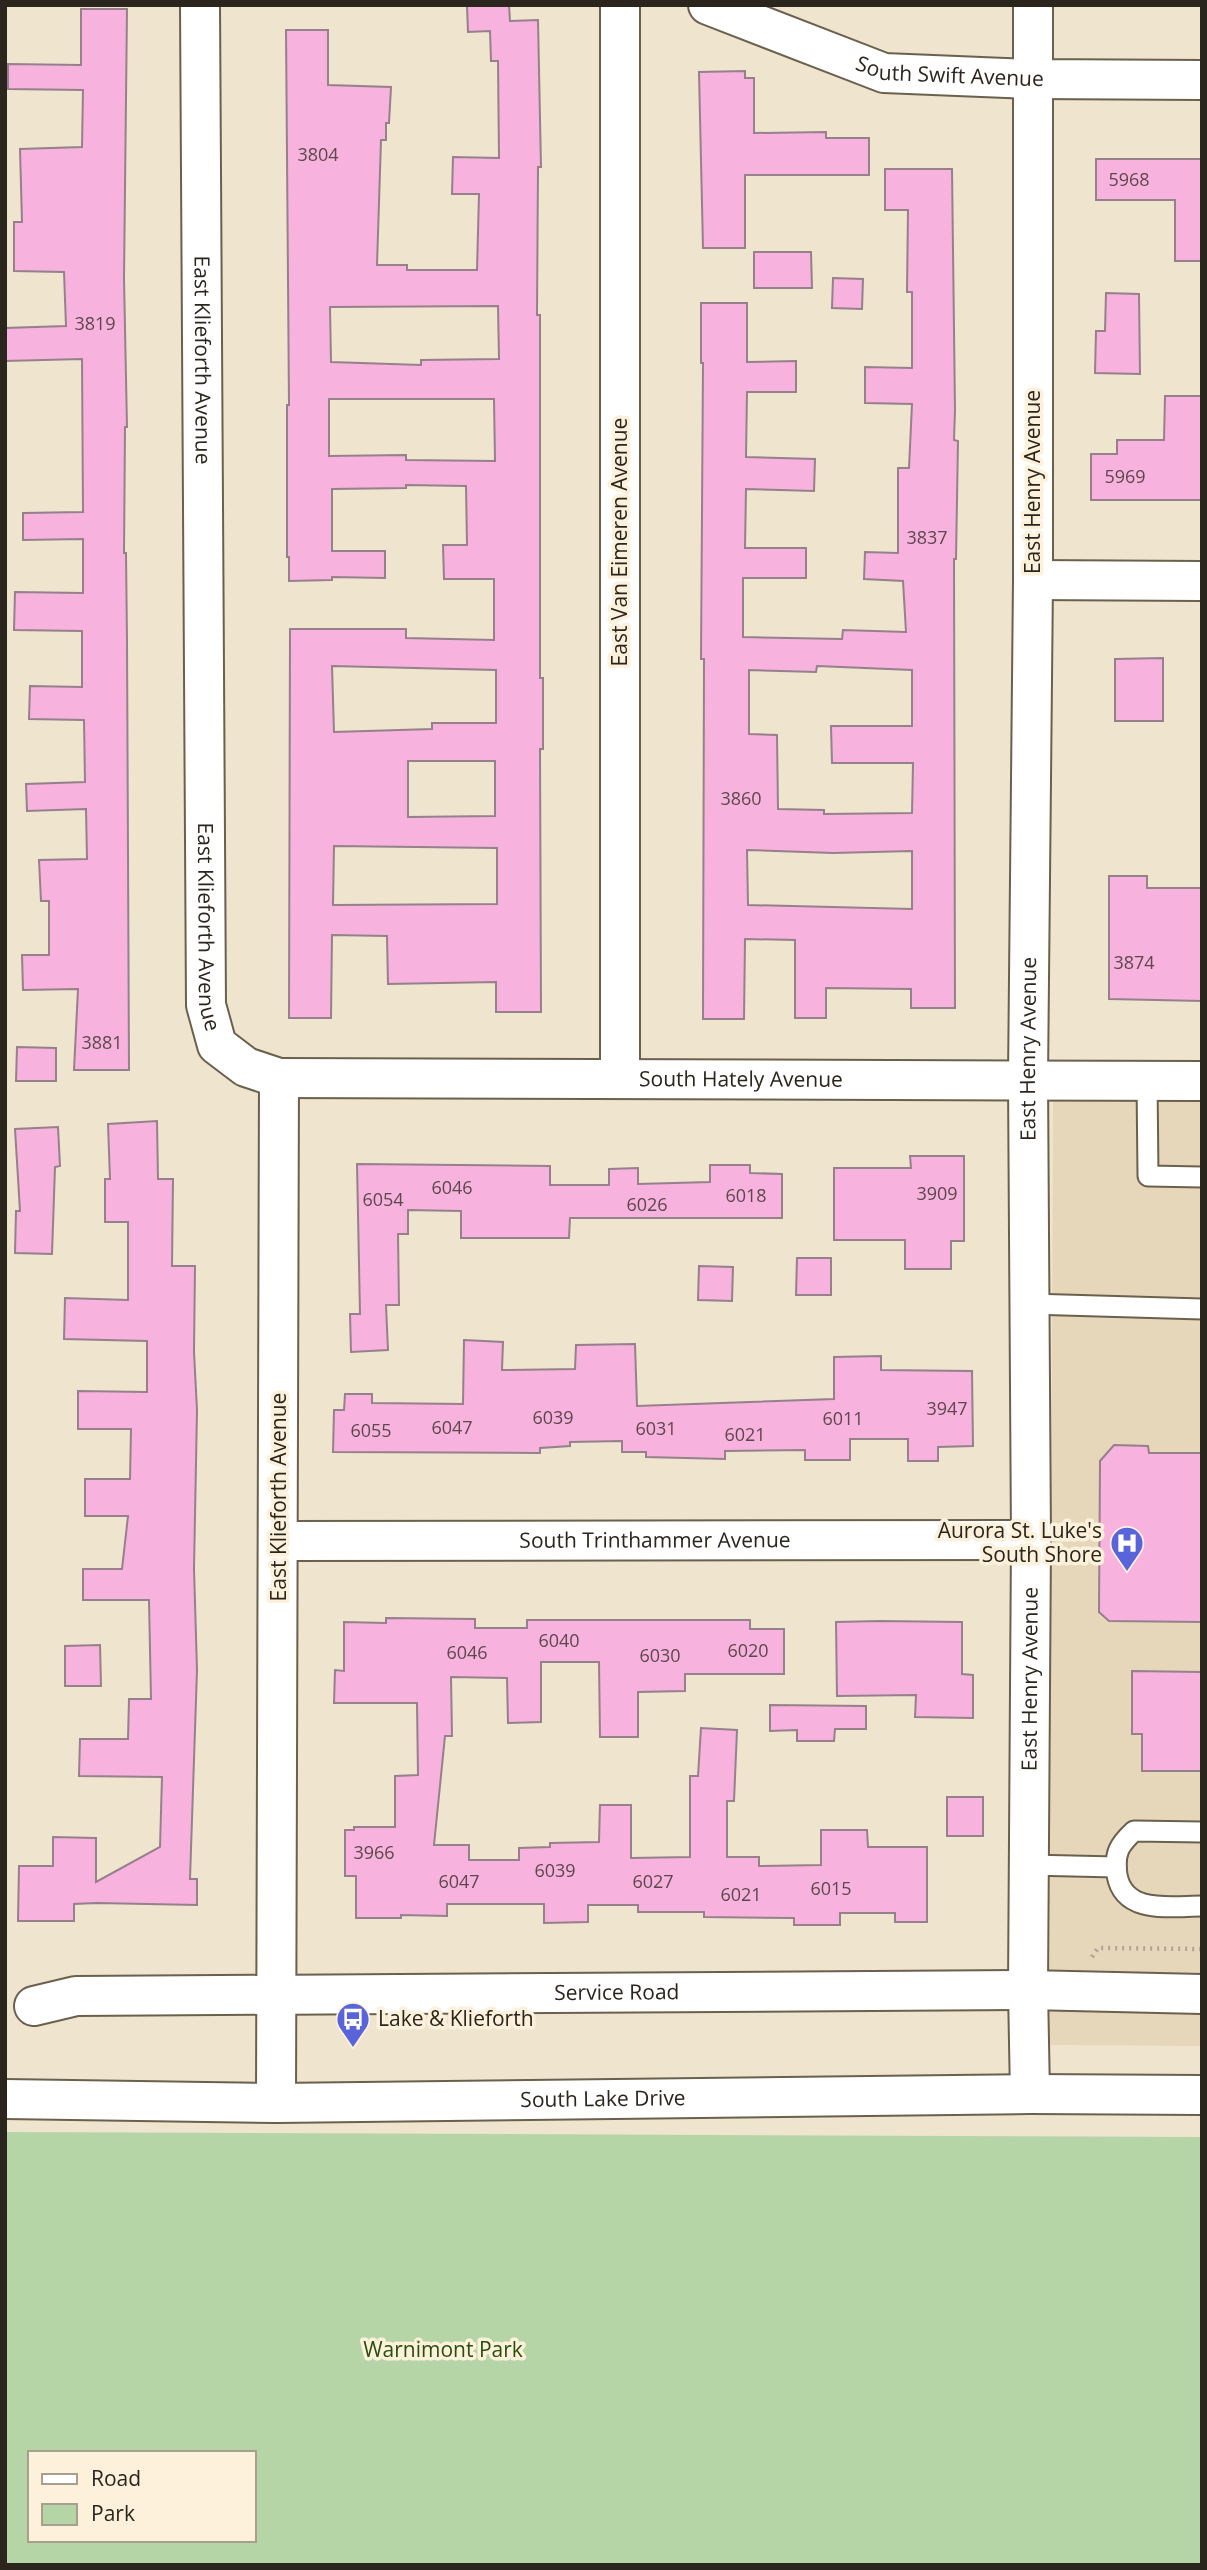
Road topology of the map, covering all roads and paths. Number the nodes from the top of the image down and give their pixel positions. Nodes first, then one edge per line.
1 (200, 5) edge
2 (620, 5) edge
3 (708, 5) edge
4 (1033, 5) edge
5 (1034, 79) junction
6 (1202, 80) edge
7 (1034, 580) junction
8 (1202, 581) edge
9 (279, 1079) junction
10 (620, 1079) junction
11 (1028, 1079) junction
12 (1147, 1080) junction
13 (1202, 1081) edge
14 (1202, 1177) edge
15 (1029, 1304) junction
16 (1202, 1309) edge
17 (279, 1541) junction
18 (1031, 1541) junction
19 (1202, 1832) edge
20 (1029, 1865) junction
21 (1116, 1867) junction
22 (1202, 1906) edge
23 (1028, 1990) junction
24 (1202, 1994) edge
25 (277, 1996) junction
26 (34, 2007) dead end
27 (1030, 2094) junction
28 (1202, 2095) edge
29 (5, 2099) edge
30 (276, 2103) junction

1 - 9 street, East Klieforth Avenue
2 - 10 street, East Van Eimeren Avenue
3 - 5 street, South Swift Avenue
4 - 5 street, East Henry Avenue
5 - 6 street, South Swift Avenue
5 - 7 street, East Henry Avenue
7 - 8 street
7 - 11 street, East Henry Avenue
9 - 10 street, South Hately Avenue
9 - 17 street, East Klieforth Avenue
10 - 11 street, South Hately Avenue
11 - 12 street, South Hately Avenue
11 - 15 street, East Henry Avenue
12 - 13 street, South Hately Avenue
12 - 14 lane
15 - 16 lane
15 - 18 street, East Henry Avenue
17 - 18 street, South Trinthammer Avenue
17 - 25 street, East Klieforth Avenue
18 - 20 street, East Henry Avenue
19 - 21 lane
20 - 21 lane
20 - 23 street, East Henry Avenue
21 - 22 lane
23 - 24 street, Service Road
23 - 25 street, Service Road
23 - 27 street, East Henry Avenue
25 - 26 street, Service Road
25 - 30 street, East Klieforth Avenue
27 - 28 street, South Lake Drive
27 - 30 street, South Lake Drive
29 - 30 street, South Lake Drive

